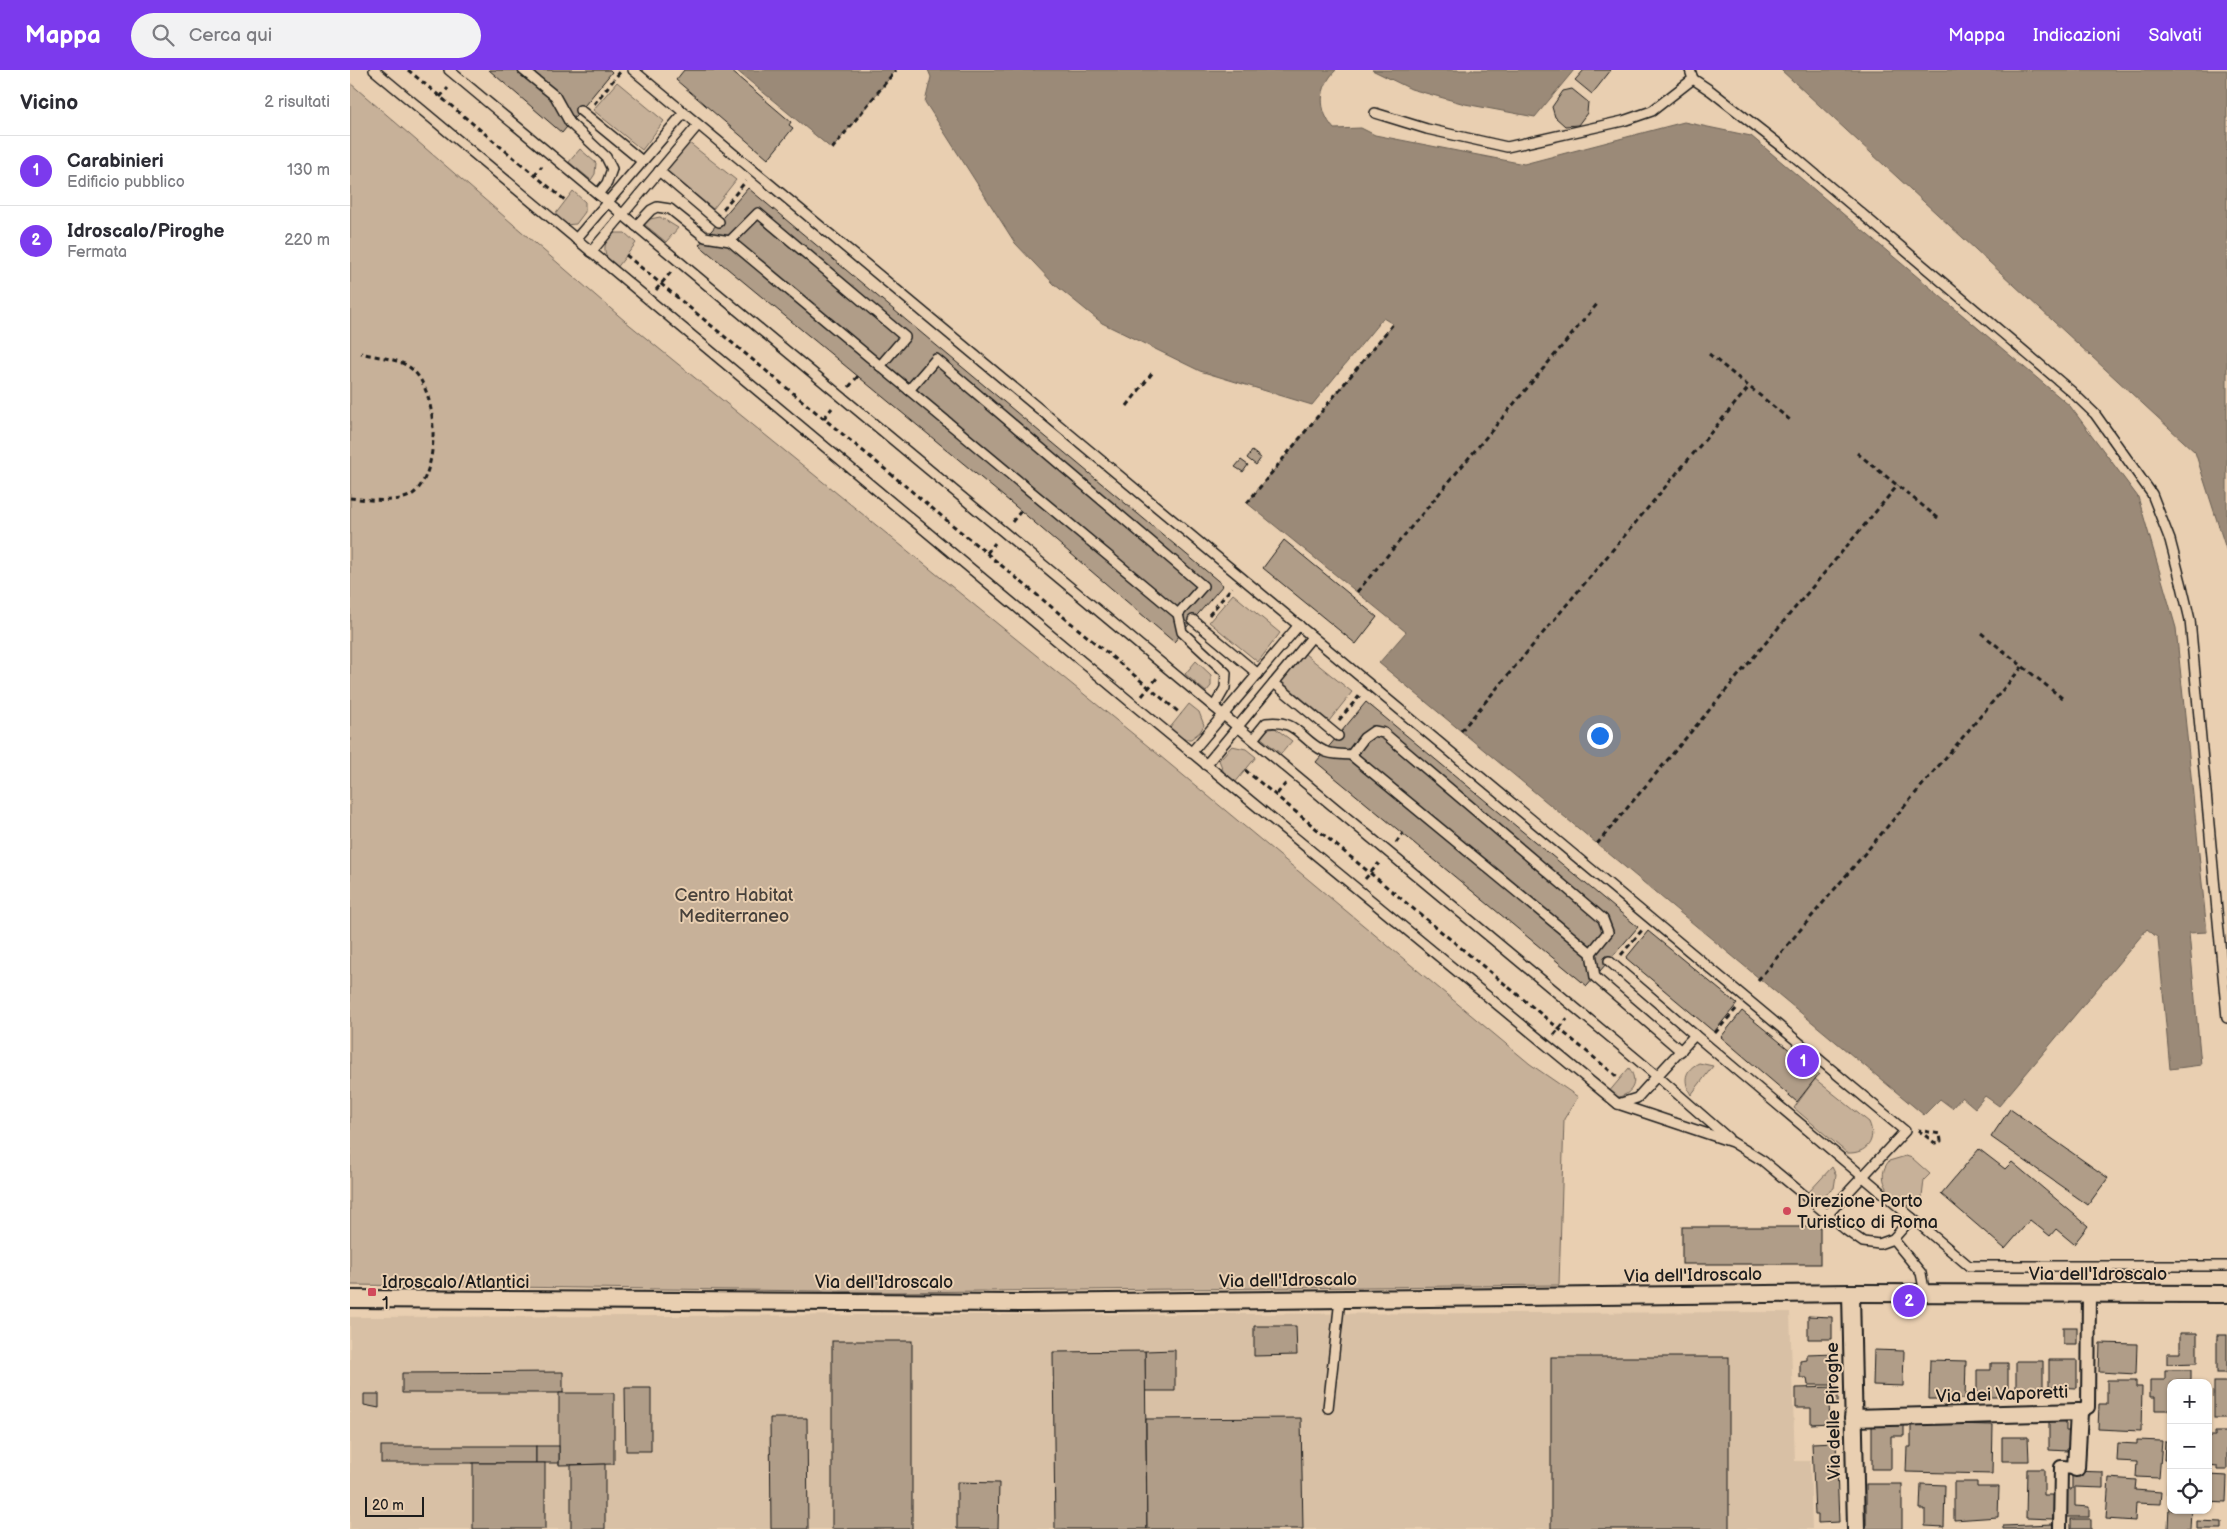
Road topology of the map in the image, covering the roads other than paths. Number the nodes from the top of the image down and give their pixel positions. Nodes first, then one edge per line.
1 (374, 70) edge
2 (449, 70) edge
3 (523, 70) edge
4 (633, 70) edge
5 (1690, 70) edge
6 (1693, 80) junction
7 (583, 112) road end
8 (684, 113) junction
9 (1375, 113) dead end
10 (698, 125) junction
11 (642, 161) junction
12 (659, 171) junction
13 (598, 194) junction
14 (608, 202) junction
15 (622, 214) junction
16 (717, 220) road end
17 (636, 226) junction
18 (576, 239) junction
19 (730, 242) junction
20 (591, 252) junction
21 (880, 366) junction
22 (909, 390) junction
23 (1178, 614) junction
24 (1197, 622) road end
25 (1298, 625) junction
26 (1312, 637) junction
27 (1258, 674) junction
28 (1274, 683) junction
29 (1214, 707) junction
30 (1223, 715) junction
31 (1238, 726) junction
32 (1334, 733) road end
33 (1253, 739) junction
34 (1191, 753) junction
35 (1351, 754) junction
36 (1206, 765) junction
37 (1590, 953) junction
38 (1611, 963) road end
39 (2227, 1018) edge
40 (1695, 1036) junction
41 (1681, 1051) junction
42 (1657, 1076) junction
43 (1618, 1104) junction
44 (1732, 1142) junction
45 (1863, 1177) junction
46 (1827, 1215) junction
47 (1912, 1218) junction
48 (1893, 1239) junction
49 (2227, 1266) edge
50 (1851, 1293) junction
51 (1925, 1294) junction
52 (2090, 1294) junction
53 (2227, 1294) edge
54 (350, 1299) edge
55 (1340, 1299) junction
56 (1328, 1408) dead end
57 (2079, 1412) junction
58 (1853, 1418) junction
59 (2076, 1468) joint
60 (1856, 1529) edge
61 (2060, 1529) edge

1 - 18 lane
2 - 13 lane
3 - 13 lane
4 - 8 lane
5 - 6 lane
6 - 9 lane
6 - 39 lane
7 - 11 lane
8 - 10 lane
8 - 11 lane
10 - 12 lane
10 - 25 lane
11 - 14 lane
12 - 15 lane
12 - 16 lane
13 - 14 lane
14 - 15 lane
14 - 18 lane
15 - 17 lane
15 - 20 lane
17 - 19 lane
17 - 29 lane
18 - 20 lane
19 - 21 lane
19 - 21 lane
20 - 34 lane
21 - 22 lane
22 - 23 lane
22 - 23 lane
23 - 29 lane
24 - 27 lane
25 - 26 lane
25 - 27 lane
26 - 28 lane
26 - 45 lane
27 - 30 lane
28 - 31 lane
28 - 32 lane
29 - 30 lane
30 - 31 lane
30 - 34 lane
31 - 33 lane
31 - 36 lane
33 - 35 lane
33 - 42 lane
34 - 36 lane
35 - 37 lane
35 - 37 lane
36 - 43 lane
37 - 41 lane
38 - 40 lane
40 - 41 lane
40 - 45 lane
41 - 42 lane
42 - 43 lane
42 - 44 lane
43 - 44 lane
44 - 46 lane
45 - 46 lane
45 - 47 lane
46 - 48 lane
47 - 48 lane
47 - 49 lane
48 - 51 lane
50 - 51 street, Via dell'Idroscalo
50 - 55 street, Via dell'Idroscalo
50 - 58 street, Via delle Piroghe
51 - 52 street, Via dell'Idroscalo
52 - 53 street, Via dell'Idroscalo
52 - 57 street
54 - 55 street, Via dell'Idroscalo
55 - 56 lane
57 - 58 street, Via dei Vaporetti
57 - 59 street, Via dei Vaporetti
58 - 60 street, Via delle Piroghe
59 - 61 street, Via dei Vaporetti

